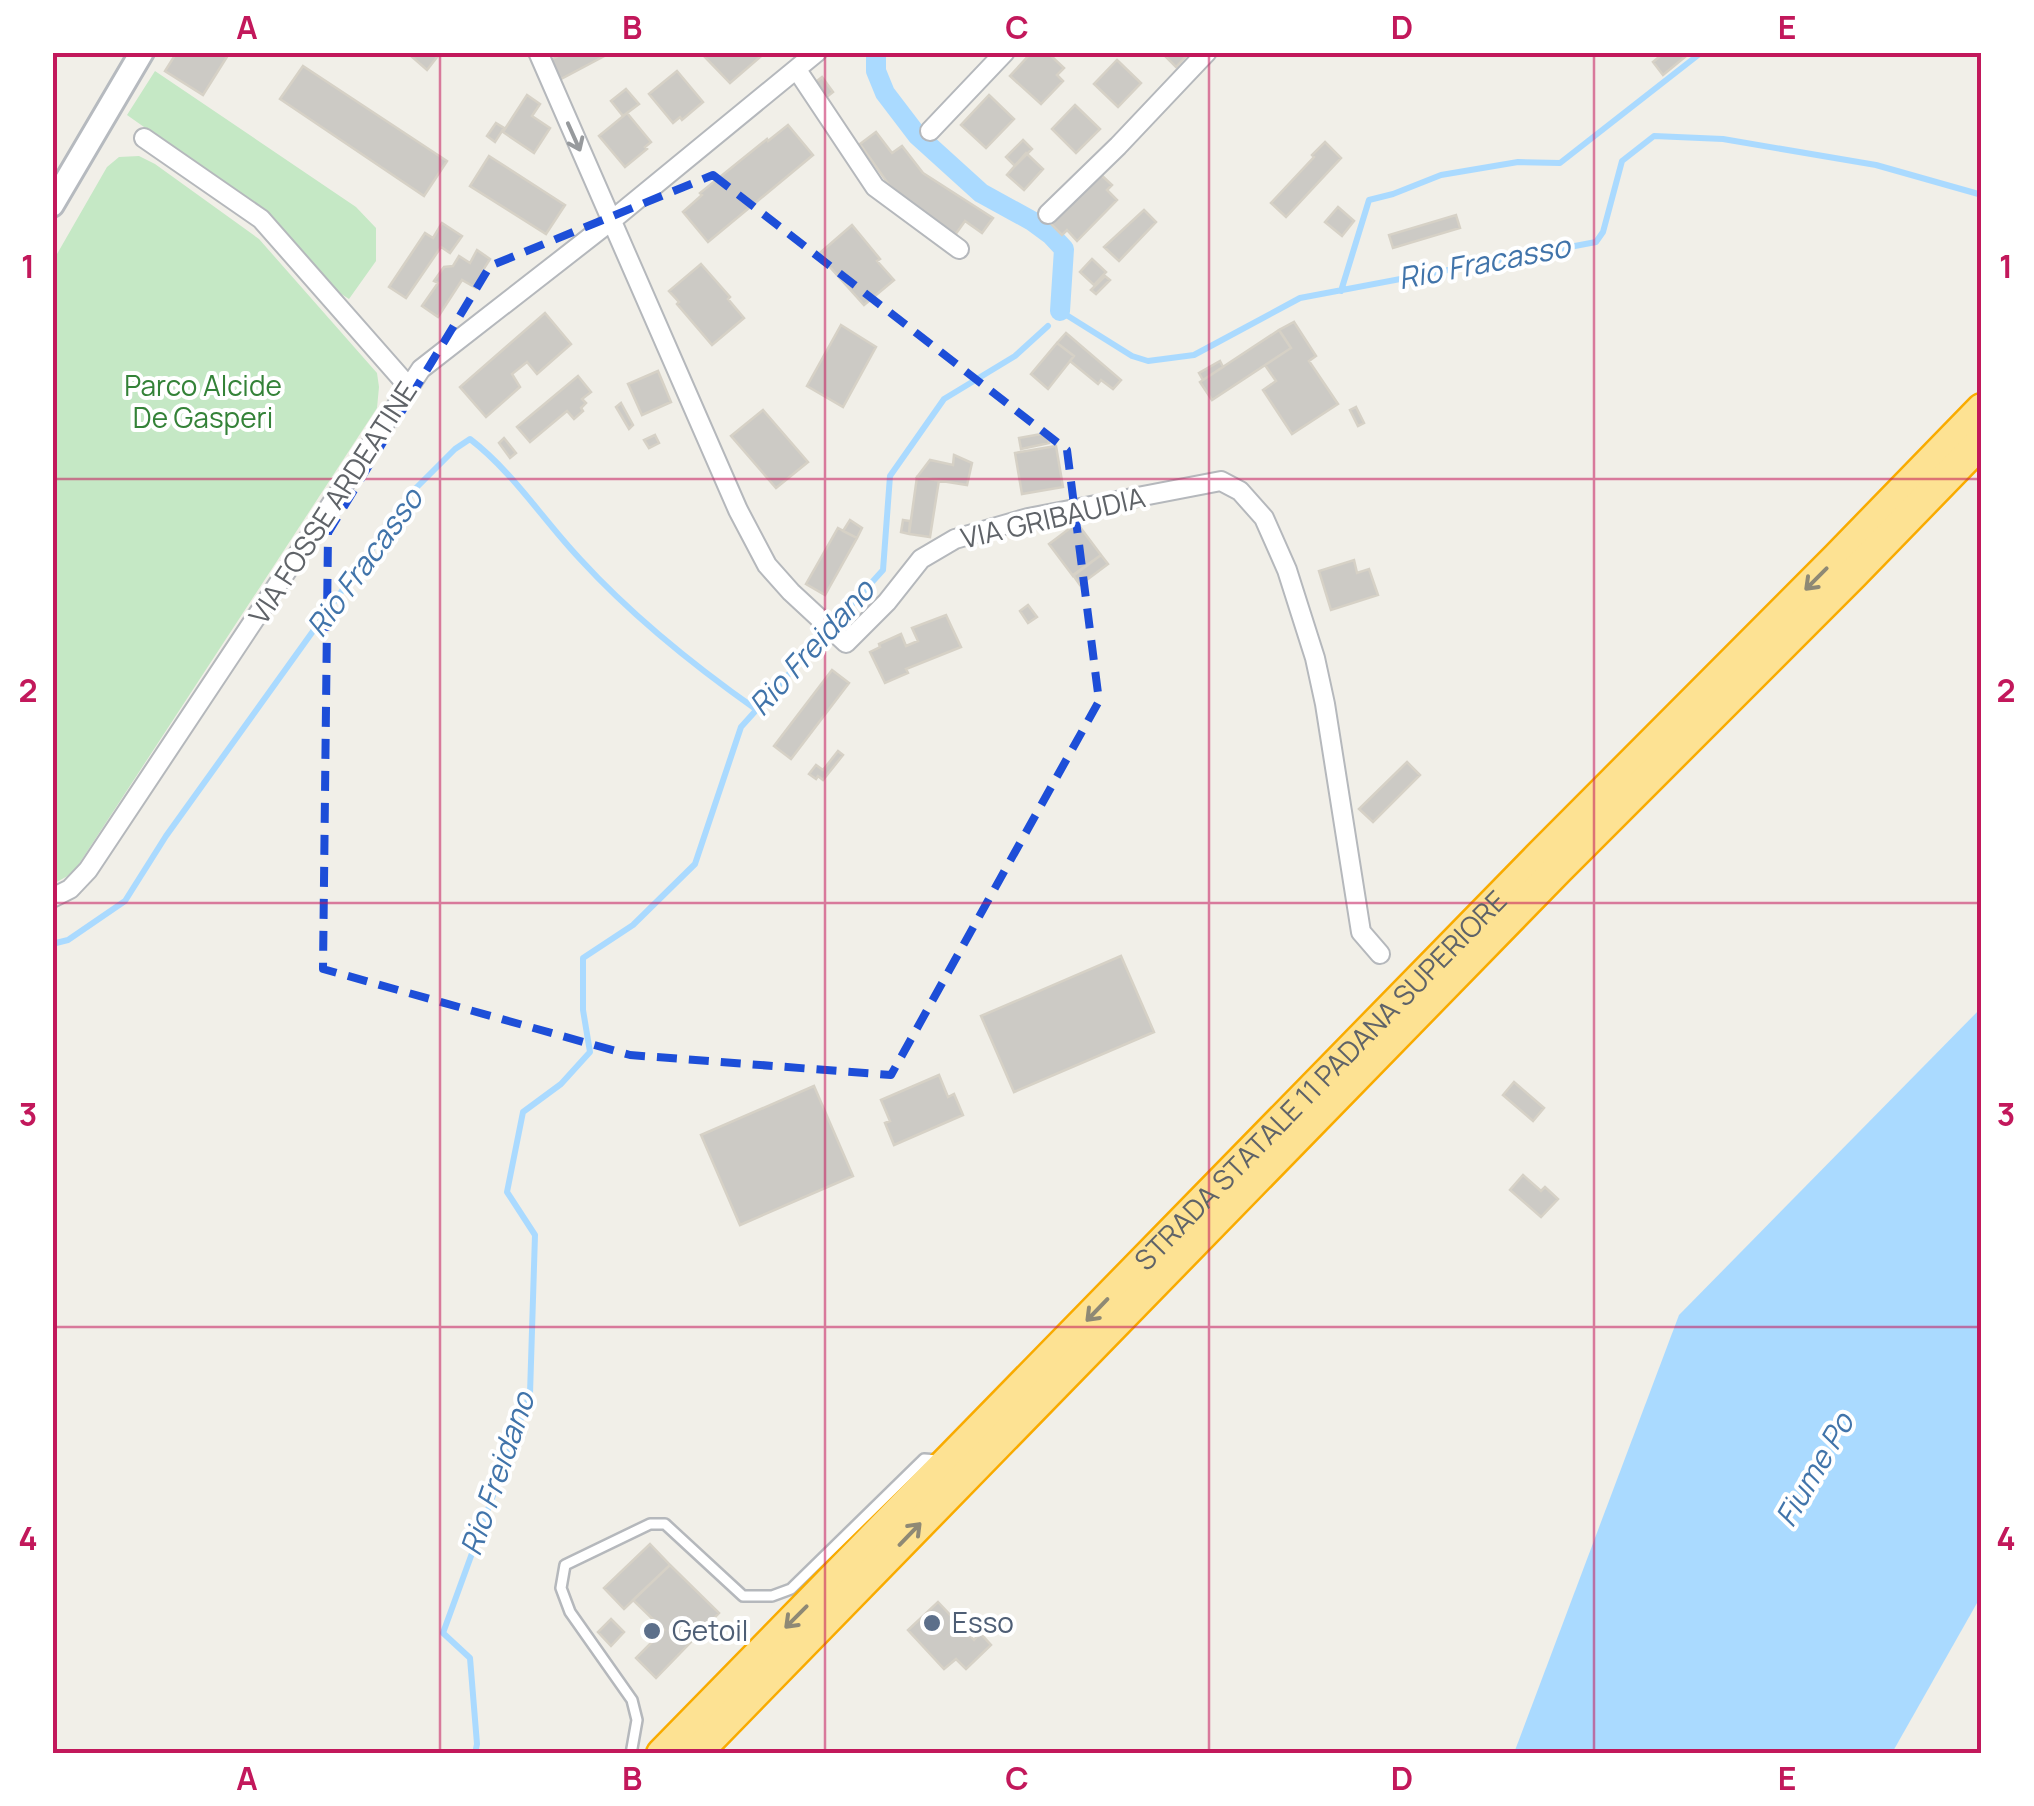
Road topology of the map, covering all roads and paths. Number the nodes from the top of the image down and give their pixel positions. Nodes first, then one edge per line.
1 (142, 52) edge
2 (538, 52) edge
3 (817, 52) edge
4 (1005, 52) edge
5 (1207, 52) edge
6 (797, 70) junction
7 (930, 131) dead end
8 (144, 138) dead end
9 (52, 205) edge
10 (1048, 214) dead end
11 (611, 220) junction
12 (959, 250) dead end
13 (408, 386) junction
14 (1982, 409) edge
15 (1982, 440) edge
16 (52, 898) edge
17 (1380, 954) dead end
18 (950, 1460) junction
19 (631, 1754) edge
20 (662, 1754) edge
21 (695, 1754) edge

1 - 9 street
2 -> 11 street, VIA GRIBAUDIA
3 - 6 street, VIA FOSSE ARDEATINE
4 - 7 street
5 - 10 street
6 - 11 street, VIA FOSSE ARDEATINE
6 - 12 street
8 - 13 street
11 - 13 street, VIA FOSSE ARDEATINE
11 - 17 street, VIA GRIBAUDIA
13 - 16 street, VIA FOSSE ARDEATINE
14 -> 18 highway, STRADA STATALE 11 PADANA SUPERIORE
21 -> 15 highway, STRADA STATALE 11 PADANA SUPERIORE
18 - 19 lane
18 -> 20 highway, STRADA STATALE 11 PADANA SUPERIORE

